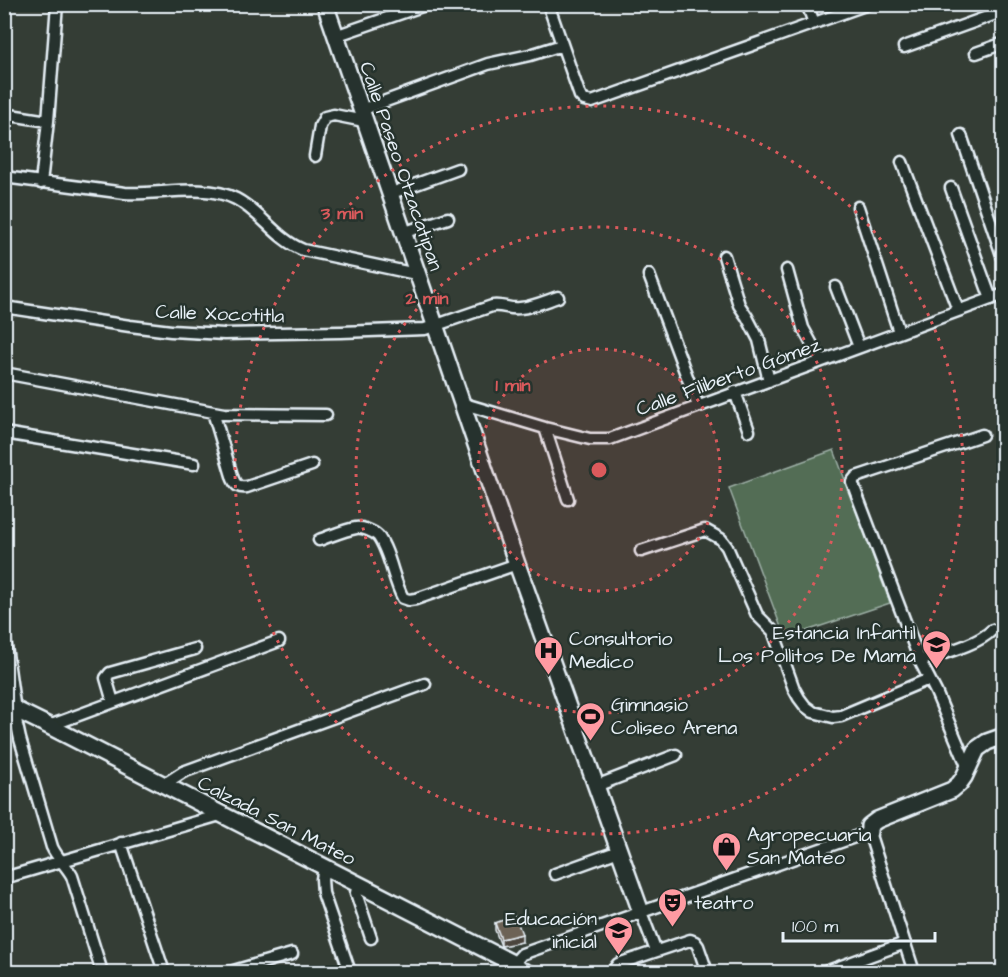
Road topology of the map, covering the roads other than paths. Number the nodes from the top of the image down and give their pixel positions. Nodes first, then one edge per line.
1 (57, 4) edge
2 (325, 4) edge
3 (428, 4) edge
4 (548, 4) edge
5 (807, 4) edge
6 (868, 4) edge
7 (1004, 11) edge
8 (814, 23) junction
9 (335, 36) junction
10 (1004, 43) edge
11 (562, 45) junction
12 (904, 46) dead end
13 (976, 53) dead end
14 (4, 114) edge
15 (362, 116) junction
16 (48, 121) junction
17 (961, 135) dead end
18 (315, 156) dead end
19 (902, 162) dead end
20 (458, 169) dead end
21 (4, 177) edge
22 (41, 183) junction
23 (951, 188) dead end
24 (389, 194) junction
25 (858, 207) dead end
26 (448, 218) dead end
27 (402, 233) junction
28 (723, 256) dead end
29 (1004, 261) edge
30 (787, 270) dead end
31 (416, 274) junction
32 (649, 275) dead end
33 (836, 286) dead end
34 (1004, 294) edge
35 (558, 297) dead end
36 (991, 299) junction
37 (4, 307) edge
38 (957, 310) junction
39 (435, 326) junction
40 (899, 332) junction
41 (859, 347) junction
42 (821, 361) junction
43 (4, 373) edge
44 (769, 381) junction
45 (735, 392) junction
46 (461, 403) junction
47 (698, 406) junction
48 (213, 412) junction
49 (326, 415) dead end
50 (545, 428) junction
51 (749, 431) dead end
52 (4, 433) edge
53 (982, 435) dead end
54 (194, 464) dead end
55 (312, 465) dead end
56 (568, 499) dead end
57 (319, 540) dead end
58 (641, 551) dead end
59 (517, 564) junction
60 (992, 630) dead end
61 (4, 632) edge
62 (279, 641) dead end
63 (195, 649) dead end
64 (920, 662) junction
65 (929, 679) junction
66 (425, 684) dead end
67 (113, 702) junction
68 (10, 707) edge
69 (49, 726) junction
70 (1004, 736) edge
71 (676, 755) dead end
72 (968, 768) junction
73 (163, 785) junction
74 (596, 786) junction
75 (220, 815) junction
76 (868, 832) junction
77 (121, 843) junction
78 (619, 851) junction
79 (61, 861) junction
80 (324, 868) junction
81 (555, 874) dead end
82 (4, 878) edge
83 (358, 885) junction
84 (641, 912) junction
85 (371, 938) dead end
86 (905, 943) junction
87 (656, 951) junction
88 (292, 954) dead end
89 (513, 968) edge
90 (102, 972) edge
91 (164, 972) edge
92 (230, 972) edge
93 (350, 972) edge
94 (531, 972) edge
95 (615, 972) edge
96 (707, 972) edge
97 (825, 972) edge
98 (914, 972) edge

1 - 16 street
2 - 9 main road, Calle Paseo Otzacatipan
3 - 9 street
4 - 11 street
5 - 8 street
6 - 8 street
7 - 12 street
8 - 11 street
9 - 15 main road, Calle Paseo Otzacatipan
10 - 13 street
11 - 15 street
14 - 16 street
15 - 18 street
15 - 24 main road, Calle Paseo Otzacatipan
16 - 22 street
17 - 29 street
19 - 38 street
20 - 24 street
21 - 22 street
22 - 31 street
23 - 36 street
24 - 27 main road, Calle Paseo Otzacatipan
25 - 40 street
26 - 27 street
27 - 31 main road, Calle Paseo Otzacatipan
28 - 44 street
30 - 42 street
31 - 39 main road, Calle Paseo Otzacatipan
32 - 47 street
33 - 41 street
34 - 36 street, Calle Filiberto Gómez
35 - 39 street, Calle Xocotitla
36 - 38 street, Calle Filiberto Gómez
37 - 39 street, Calle Xocotitla
38 - 40 street, Calle Filiberto Gómez
39 - 46 main road, Calle Paseo Otzacatipan
40 - 41 street, Calle Filiberto Gómez
41 - 42 street, Calle Filiberto Gómez
42 - 44 street, Calle Filiberto Gómez
43 - 48 street
44 - 45 street, Calle Filiberto Gómez
45 - 47 street, Calle Filiberto Gómez
45 - 51 street
46 - 50 street, Calle Filiberto Gómez
46 - 59 main road, Calle Paseo Otzacatipan
47 - 50 street, Calle Filiberto Gómez
48 - 49 street
48 - 55 street
50 - 56 street
52 - 54 street
53 - 64 street
57 - 59 street
58 - 65 street
59 - 74 main road, Calle Paseo Otzacatipan
60 - 64 street
61 - 68 street
62 - 67 street
63 - 67 street
64 - 65 street
65 - 72 street
66 - 73 street
67 - 69 street
68 - 69 main road, Calzada San Mateo
68 - 79 street
69 - 73 main road, Calzada San Mateo
70 - 72 main road
71 - 74 street
72 - 76 main road
73 - 75 main road, Calzada San Mateo
74 - 78 main road, Calle Paseo Otzacatipan
75 - 77 street
75 - 80 main road, Calzada San Mateo
76 - 84 street
76 - 86 street
77 - 79 street
77 - 91 street
78 - 81 street
78 - 84 main road, Calle Paseo Otzacatipan
79 - 82 street
79 - 90 street
80 - 83 main road, Calzada San Mateo
80 - 93 street
83 - 85 street
83 - 89 main road, Calzada San Mateo
84 - 87 street, Calle Paseo Otzacatipan
84 - 89 street
86 - 97 street
86 - 98 street
87 - 95 street
87 - 96 street
88 - 92 street
89 - 94 street, Calzada San Mateo

